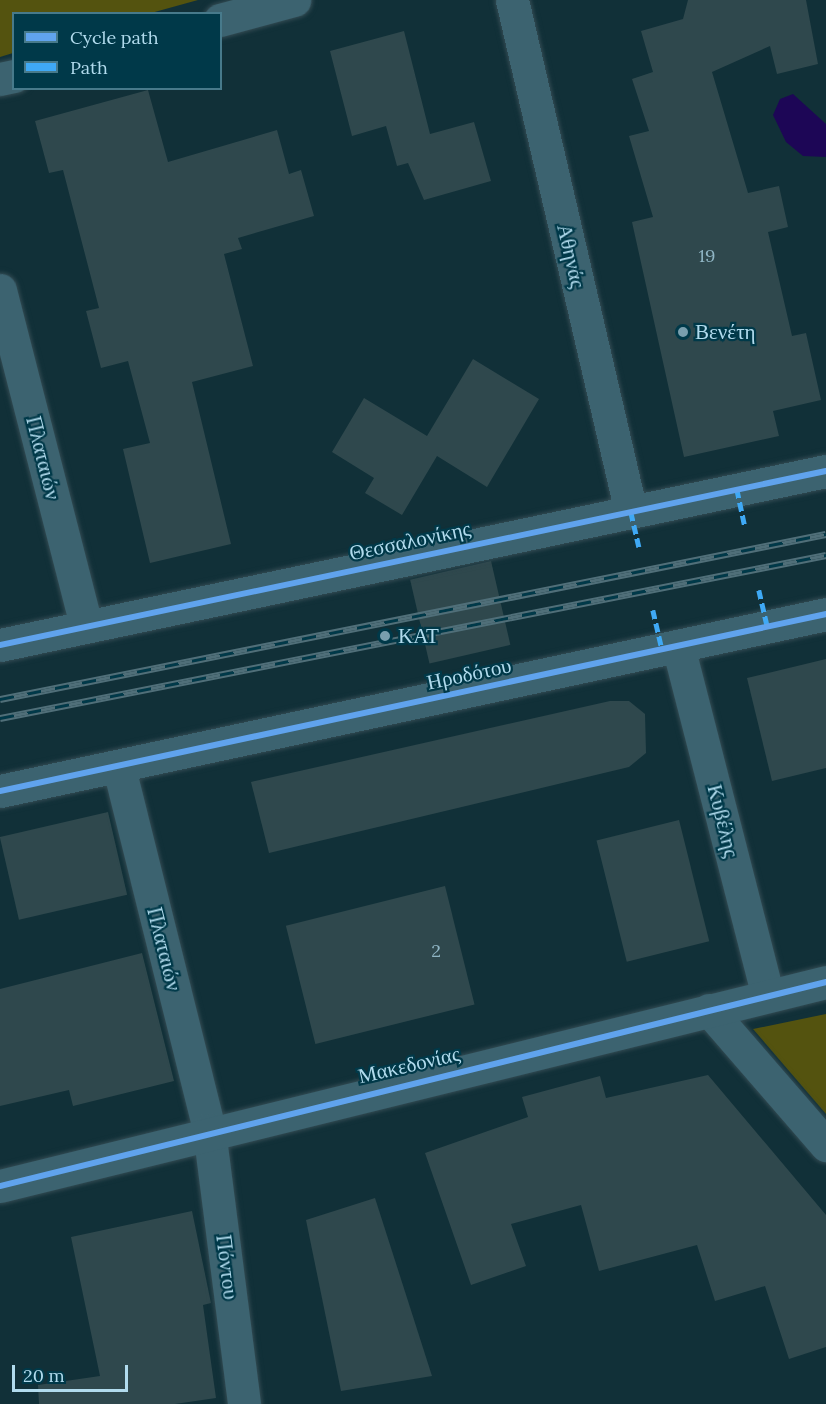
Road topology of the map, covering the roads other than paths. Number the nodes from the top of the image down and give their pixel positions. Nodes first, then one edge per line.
1 (294, 0) edge
2 (512, 0) edge
3 (222, 19) edge
4 (0, 290) edge
5 (826, 471) edge
6 (631, 512) junction
7 (826, 614) edge
8 (86, 626) junction
9 (0, 645) edge
10 (678, 646) junction
11 (119, 768) junction
12 (0, 791) edge
13 (826, 982) edge
14 (768, 996) junction
15 (709, 1010) junction
16 (209, 1130) junction
17 (826, 1145) edge
18 (0, 1186) edge
19 (244, 1404) edge

1 - 3 street
2 - 6 street, Αθηνάς
4 - 8 street, Πλαταιών
5 - 6 street, Θεσσαλονίκης
6 - 8 street, Θεσσαλονίκης
7 - 10 street, Ηροδότου
8 - 9 street, Θεσσαλονίκης
10 - 11 street, Ηροδότου
10 - 14 street, Κυβέλης
11 - 12 street
11 - 16 street, Πλαταιών
13 - 14 street, Μακεδονίας
14 - 15 street, Μακεδονίας
15 - 16 street, Μακεδονίας
15 - 17 street
16 - 18 street, Μακεδονίας
16 - 19 street, Πόντου

